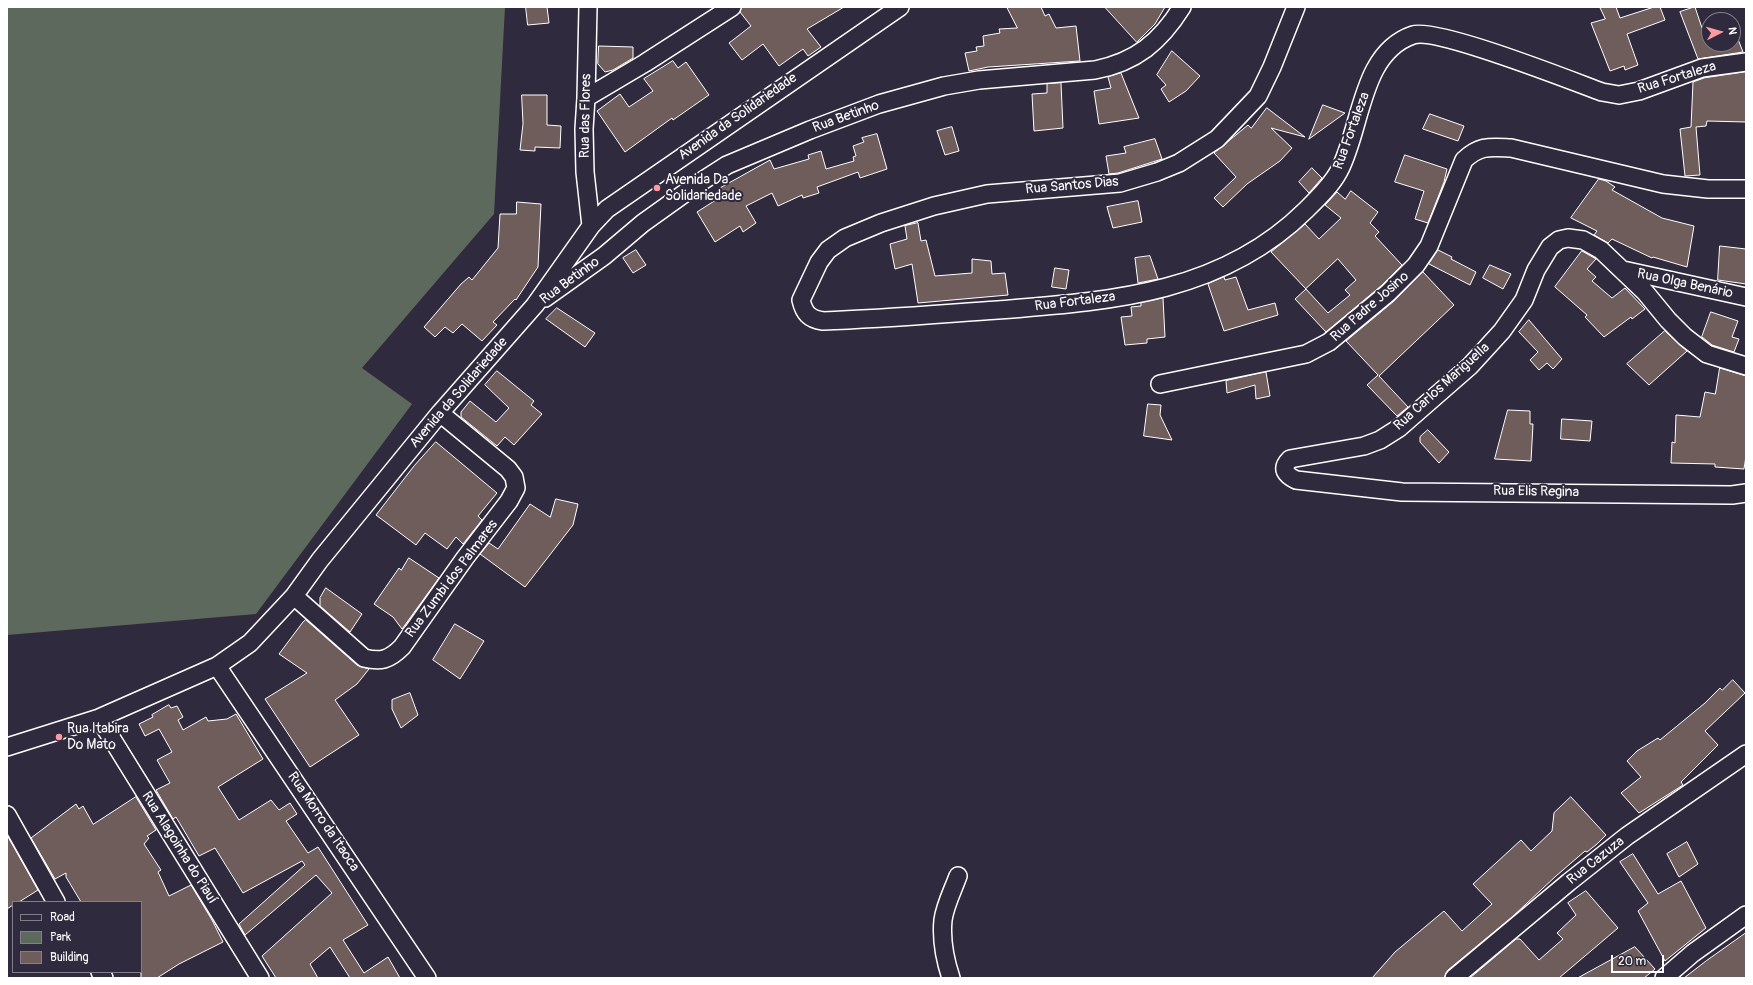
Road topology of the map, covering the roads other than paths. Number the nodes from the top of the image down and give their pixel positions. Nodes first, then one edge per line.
1 (588, 7) edge
2 (732, 7) edge
3 (900, 7) edge
4 (1182, 7) edge
5 (1296, 7) edge
6 (1746, 62) edge
7 (586, 98) junction
8 (1746, 189) edge
9 (591, 226) junction
10 (1623, 270) junction
11 (1746, 297) edge
12 (801, 300) joint
13 (535, 305) junction
14 (1746, 366) edge
15 (1160, 384) dead end
16 (440, 413) junction
17 (1326, 483) joint
18 (1746, 493) edge
19 (294, 596) junction
20 (217, 666) junction
21 (99, 718) junction
22 (7, 747) edge
23 (1746, 754) edge
24 (7, 815) edge
25 (958, 876) dead end
26 (55, 901) edge
27 (1746, 915) edge
28 (260, 978) edge
29 (427, 978) edge
30 (952, 978) edge
31 (1454, 978) edge
32 (1664, 978) edge

1 - 7 street, Rua das Flores
2 - 7 street
3 - 9 street, Avenida da Solidariedade
4 - 13 street, Rua Betinho
5 - 12 street, Rua Santos Dias
6 - 12 street, Rua Fortaleza
7 - 9 street, Rua das Flores
8 - 15 street, Rua Padre Josino
9 - 13 street, Avenida da Solidariedade
10 - 11 street, Rua Olga Benário
10 - 14 street, Rua Carlos Mariguella
10 - 17 street, Rua Carlos Mariguella
13 - 16 street, Avenida da Solidariedade
16 - 19 street, Avenida da Solidariedade
16 - 19 street, Rua Zumbi dos Palmares
17 - 18 street, Rua Elis Regina
19 - 20 street, Avenida da Solidariedade
20 - 21 street, Avenida da Solidariedade
20 - 29 street, Rua Morro da Itaoca
21 - 22 street, Avenida da Solidariedade
21 - 28 street, Rua Alagoinha do Piauí
23 - 31 street, Rua Cazuza
24 - 26 street
25 - 30 street
27 - 32 street

